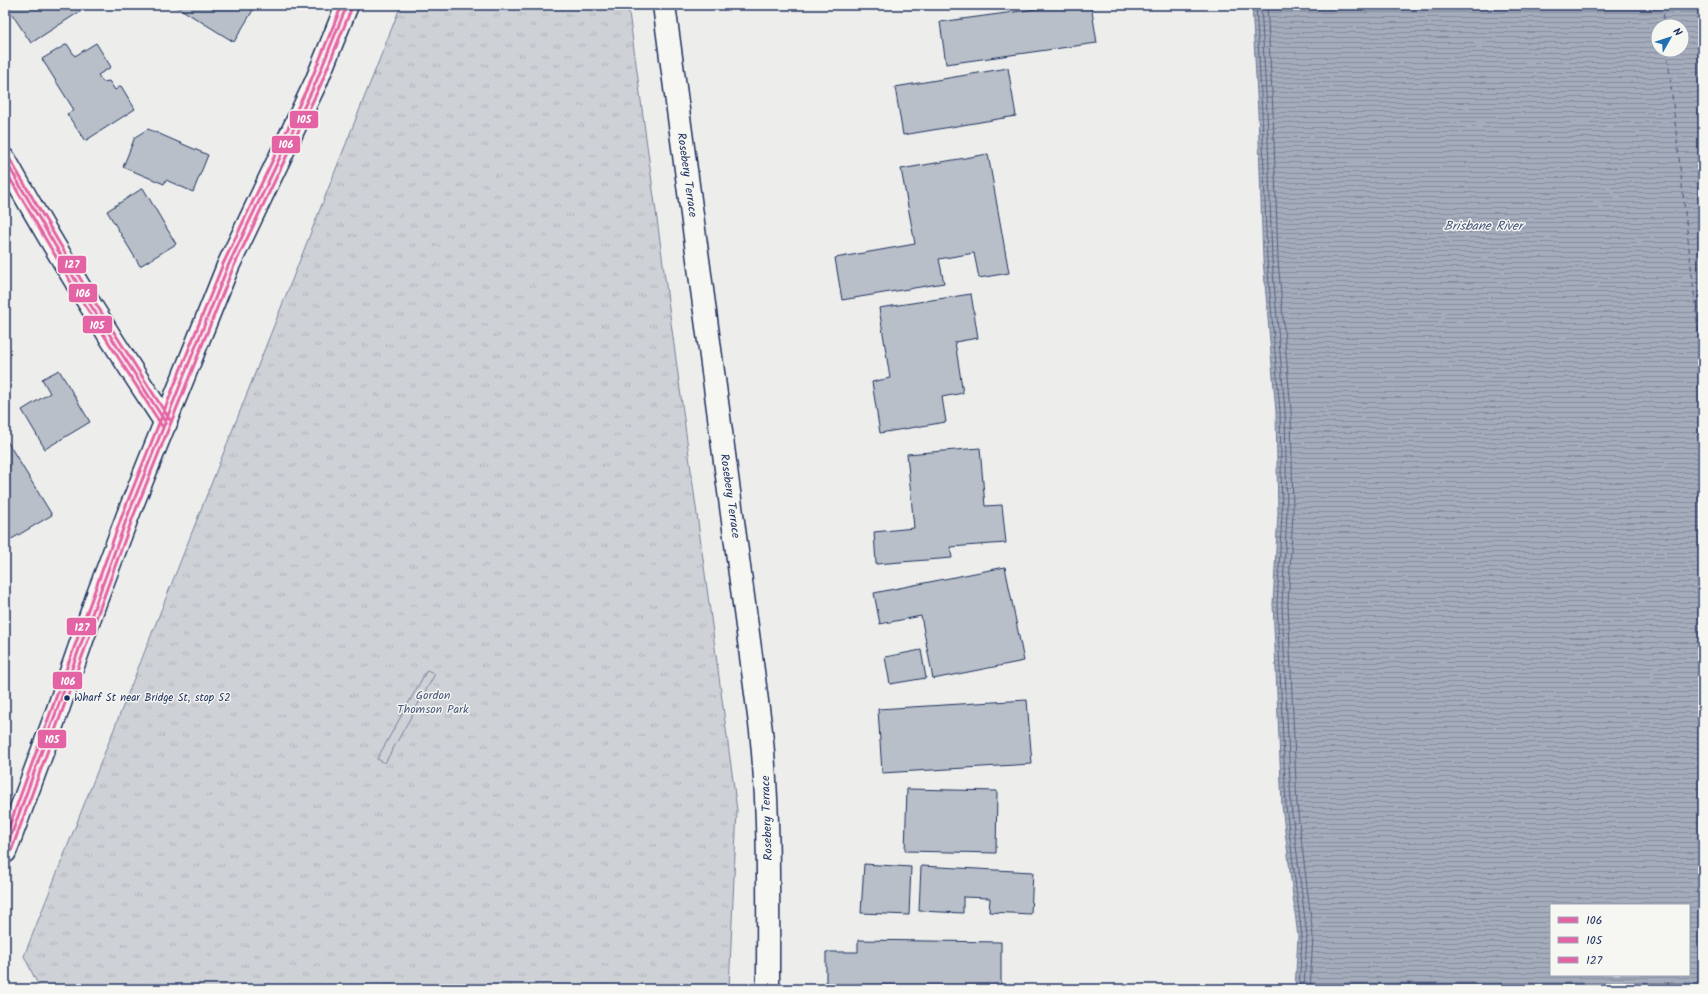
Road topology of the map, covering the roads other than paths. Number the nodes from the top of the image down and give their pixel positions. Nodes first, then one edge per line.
1 (347, 5) edge
2 (664, 5) edge
3 (5, 160) edge
4 (166, 423) junction
5 (5, 852) edge
6 (768, 989) edge

1 - 4 main road
2 - 6 main road, Rosebery Terrace
3 - 4 main road
4 - 5 main road

